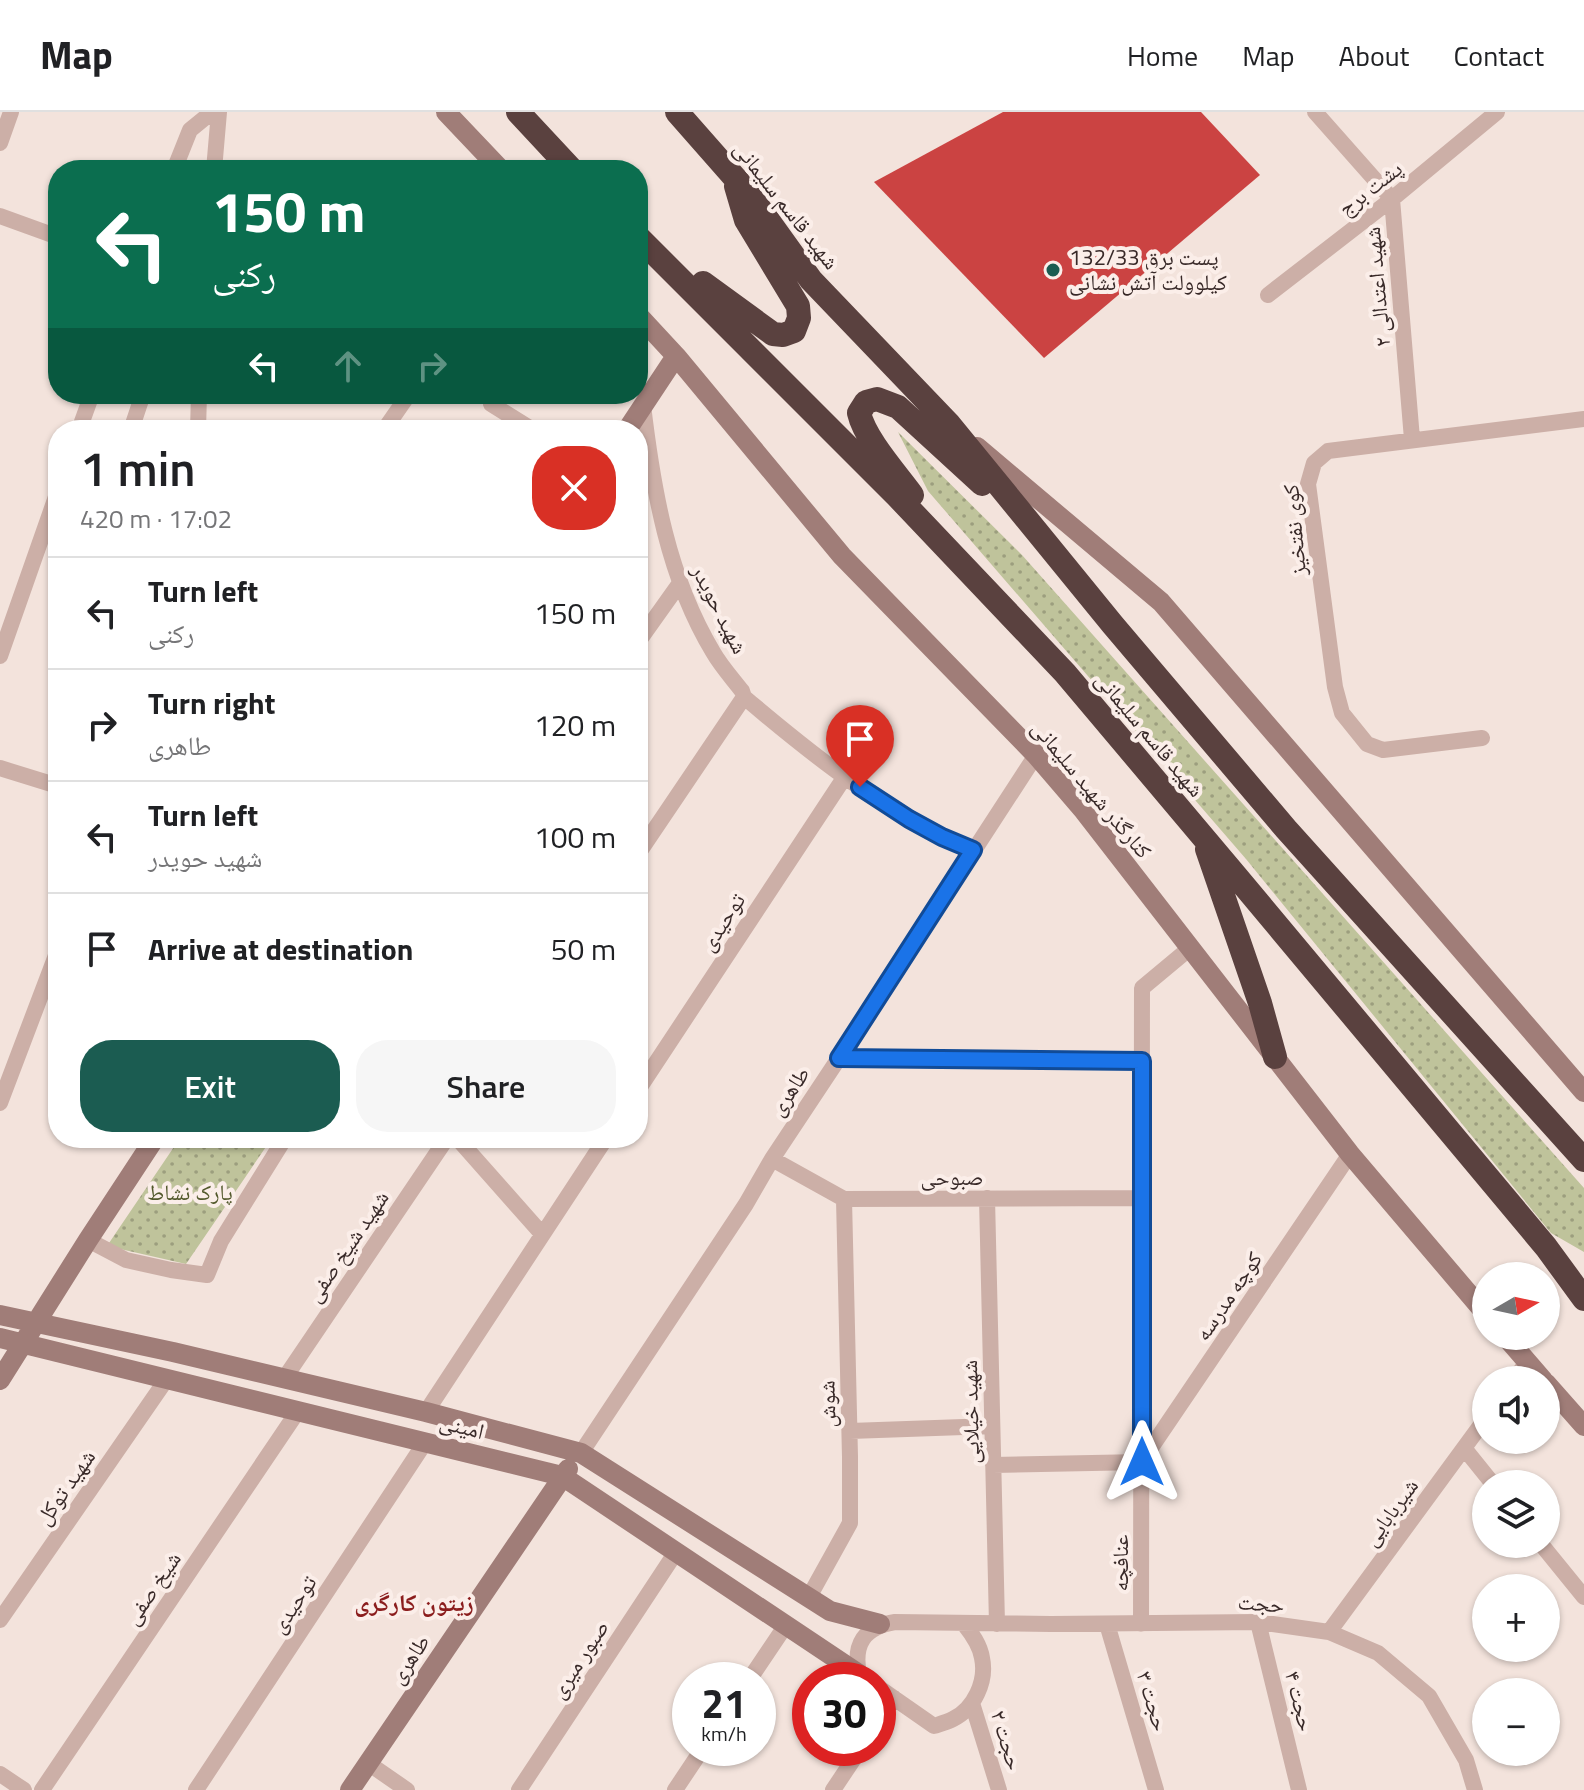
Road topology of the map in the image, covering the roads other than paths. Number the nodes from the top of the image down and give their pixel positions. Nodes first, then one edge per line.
1 (11, 112) edge
2 (212, 112) edge
3 (219, 112) edge
4 (446, 112) edge
5 (518, 112) edge
6 (677, 112) edge
7 (1315, 112) edge
8 (1497, 112) edge
9 (0, 143) edge
10 (178, 160) edge
11 (215, 160) edge
12 (492, 160) edge
13 (563, 160) edge
14 (733, 176) junction
15 (1392, 199) junction
16 (0, 216) edge
17 (48, 233) edge
18 (648, 242) edge
19 (648, 244) edge
20 (1268, 295) dead end
21 (648, 326) edge
22 (676, 356) junction
23 (648, 398) edge
24 (491, 404) dead end
25 (643, 405) joint
26 (1584, 419) edge
27 (517, 420) edge
28 (633, 420) edge
29 (645, 420) edge
30 (949, 424) junction
31 (1412, 439) junction
32 (648, 441) edge
33 (48, 519) edge
34 (1041, 536) junction
35 (962, 565) junction
36 (680, 583) junction
37 (648, 628) edge
38 (0, 656) edge
39 (744, 697) junction
40 (1482, 738) dead end
41 (1036, 755) junction
42 (0, 768) edge
43 (844, 778) junction
44 (48, 783) edge
45 (1202, 835) junction
46 (648, 839) edge
47 (973, 850) junction
48 (1190, 948) junction
49 (48, 976) edge
50 (1275, 1057) junction
51 (839, 1058) junction
52 (1142, 1061) junction
53 (648, 1075) edge
54 (1584, 1092) edge
55 (0, 1103) edge
56 (148, 1148) edge
57 (278, 1148) edge
58 (440, 1148) edge
59 (466, 1148) edge
60 (599, 1148) edge
61 (1350, 1154) junction
62 (772, 1159) junction
63 (1584, 1160) edge
64 (987, 1198) junction
65 (1142, 1198) junction
66 (844, 1199) junction
67 (542, 1234) junction
68 (88, 1240) junction
69 (1472, 1298) edge
70 (1584, 1299) edge
71 (18, 1319) edge
72 (1, 1340) edge
73 (24, 1344) junction
74 (1517, 1350) edge
75 (1527, 1362) junction
76 (1524, 1366) edge
77 (1530, 1366) edge
78 (284, 1379) junction
79 (0, 1380) edge
80 (166, 1380) junction
81 (1560, 1400) edge
82 (298, 1411) junction
83 (426, 1412) junction
84 (992, 1426) junction
85 (1584, 1426) edge
86 (850, 1431) junction
87 (1472, 1437) edge
88 (426, 1441) junction
89 (1464, 1448) junction
90 (581, 1453) junction
91 (1142, 1462) junction
92 (993, 1465) junction
93 (1482, 1470) edge
94 (562, 1476) junction
95 (694, 1525) junction
96 (676, 1552) junction
97 (1552, 1558) edge
98 (809, 1597) junction
99 (1584, 1597) edge
100 (0, 1620) edge
101 (1258, 1622) junction
102 (880, 1624) junction
103 (964, 1624) junction
104 (997, 1624) junction
105 (1107, 1624) junction
106 (1141, 1624) junction
107 (786, 1625) junction
108 (1329, 1632) junction
109 (761, 1662) edge
110 (842, 1662) edge
111 (857, 1662) edge
112 (896, 1699) edge
113 (972, 1703) junction
114 (368, 1763) junction
115 (691, 1766) edge
116 (849, 1766) edge
117 (0, 1774) edge
118 (24, 1790) edge
119 (42, 1790) edge
120 (196, 1790) edge
121 (350, 1790) edge
122 (407, 1790) edge
123 (519, 1790) edge
124 (675, 1790) edge
125 (833, 1790) edge
126 (999, 1790) edge
127 (1156, 1790) edge
128 (1299, 1790) edge
129 (1475, 1790) edge

1 - 9 street
2 - 10 street
3 - 11 street
4 - 12 main road
5 - 13 highway
6 - 14 highway, شهید قاسم سلیمانی
7 - 15 street, شهید اعتدالی ۲
8 - 15 street, پشت برج
14 - 18 highway
14 - 30 highway, شهید قاسم سلیمانی
15 - 20 street, پشت برج
15 - 31 street, شهید اعتدالی ۲
16 - 17 street
19 - 35 highway, شهید قاسم سلیمانی
21 - 22 main road, کنارگذر شهید سلیمانی
22 - 23 main road
22 - 41 main road, کنارگذر شهید سلیمانی
24 - 27 street
25 - 28 main road
25 - 29 street, شهید حویدر
26 - 31 street, کوی نفتخیز
30 - 34 highway, شهید قاسم سلیمانی
30 - 54 main road
31 - 40 street, کوی نفتخیز
32 - 36 street, شهید حویدر
33 - 38 street
34 - 35 highway
34 - 63 highway, شهید قاسم سلیمانی
35 - 45 highway, شهید قاسم سلیمانی
36 - 37 street
36 - 39 street, شهید حویدر
39 - 43 street, شهید حویدر
39 - 46 street
41 - 47 street, طاهری
41 - 48 main road, کنارگذر شهید سلیمانی
42 - 44 street
43 - 47 street, شهید حویدر
43 - 53 street, توحیدی
45 - 50 highway
45 - 70 highway, شهید قاسم سلیمانی
47 - 51 street, طاهری
48 - 50 main road, کنارگذر شهید سلیمانی
48 - 52 street, عنافچه
49 - 55 street
50 - 61 main road, کنارگذر شهید سلیمانی
51 - 52 street
51 - 62 street, طاهری
52 - 65 street, عنافچه
56 - 68 main road
57 - 68 street
58 - 78 street, شهید شیخ صفی
59 - 67 street
60 - 67 street
61 - 69 main road, کنارگذر شهید سلیمانی
61 - 91 street, کوچه مدرسه
62 - 66 street, صبوحی
62 - 90 street, طاهری
64 - 65 street, صبوحی
64 - 66 street, صبوحی
64 - 84 street, شهید خیلایی
65 - 91 street, عنافچه
66 - 86 street, شوش
67 - 83 street
68 - 71 main road
71 - 72 main road
71 - 73 main road
71 - 78 main road, امینی
72 - 73 main road, امینی
73 - 79 main road
73 - 80 main road, امینی
74 - 75 main road
75 - 76 street
75 - 77 main road
78 - 83 main road, امینی
80 - 82 main road, امینی
80 - 100 street, شهید توکل
81 - 85 main road
82 - 88 main road, امینی
82 - 119 street, شیخ صفی
83 - 90 main road, امینی
84 - 86 street
84 - 92 street, شهید خیلایی
86 - 98 street, شوش
87 - 89 street, شیربابایی
88 - 94 main road, امینی
88 - 120 street, توحیدی
89 - 93 street
89 - 108 street, شیربابایی
90 - 94 main road, طاهری
90 - 95 main road, امینی
91 - 92 street
91 - 106 street, عنافچه
92 - 104 street, شهید خیلایی
94 - 96 main road, امینی
94 - 114 main road, طاهری
95 - 96 main road
95 - 98 main road, امینی
96 - 107 main road, امینی
96 - 123 street, صبور میری
97 - 99 street
98 - 102 main road, امینی
101 - 106 street, حجت
101 - 108 street, حجت
101 - 128 street, حجت ۴
102 - 103 street, حجت
102 - 111 street
103 - 104 street, حجت
103 - 113 street
104 - 105 street, حجت
105 - 106 street, حجت
105 - 127 street, حجت ۳
107 - 109 street
107 - 110 main road, امینی
108 - 129 street, حجت
112 - 113 street
113 - 126 street, حجت ۲
114 - 121 main road, طاهری
114 - 122 street
115 - 124 street
116 - 125 street
117 - 118 street

